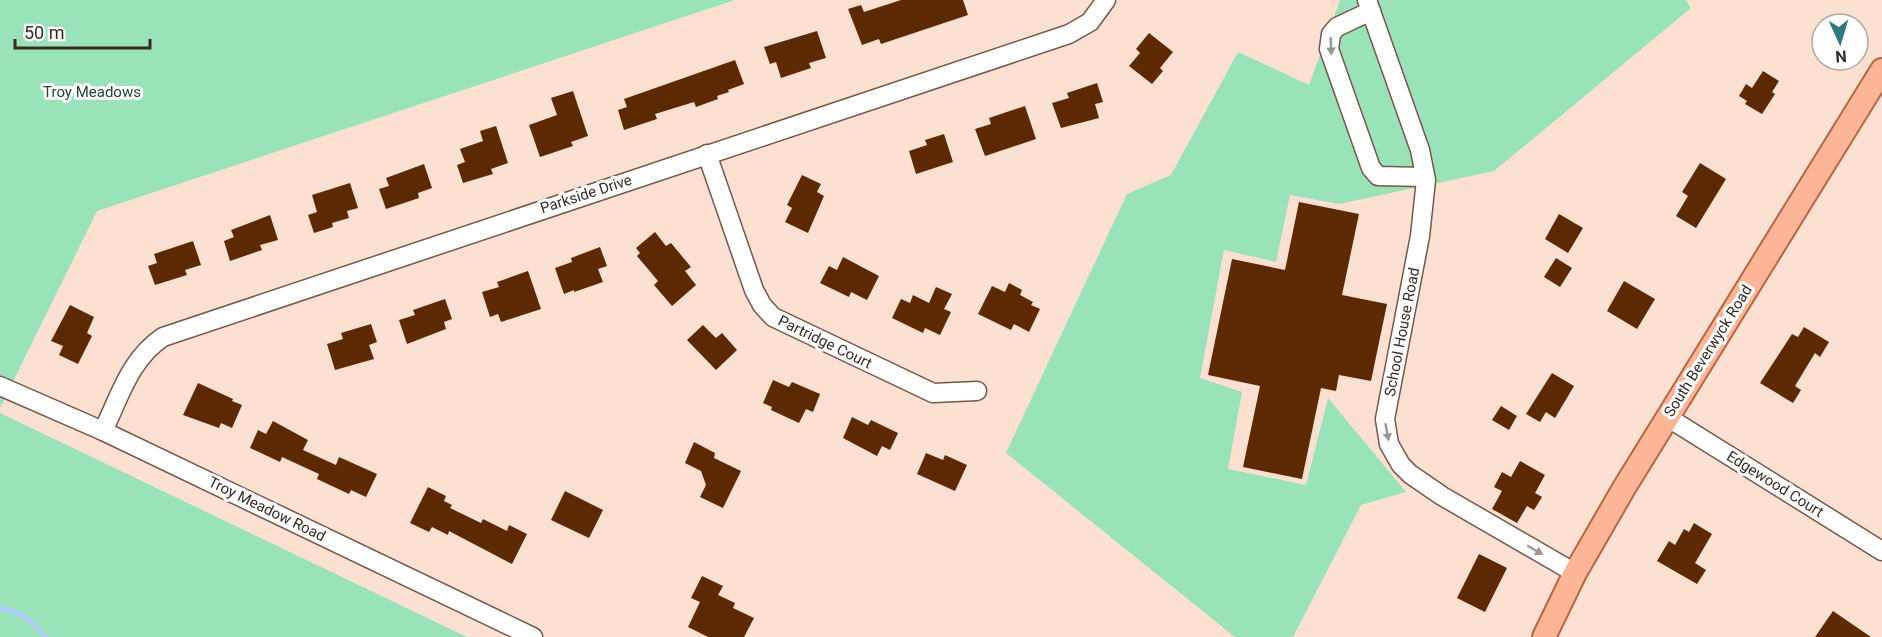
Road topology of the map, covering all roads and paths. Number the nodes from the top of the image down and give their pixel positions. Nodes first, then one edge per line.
1 (1107, 0) edge
2 (1369, 6) edge
3 (1882, 70) edge
4 (707, 154) junction
5 (1425, 177) junction
6 (0, 386) edge
7 (977, 391) dead end
8 (1668, 417) junction
9 (103, 430) junction
10 (1882, 551) edge
11 (1575, 573) junction
12 (533, 637) edge
13 (1544, 637) edge

1 - 4 street, Parkside Drive
2 - 5 street, School House Road
2 -> 5 street
3 - 8 main road, South Beverwyck Road
4 - 7 street, Partridge Court
4 - 9 street, Parkside Drive
5 -> 11 street, School House Road
6 - 9 street, Troy Meadow Road
8 - 10 street, Edgewood Court
8 - 11 main road, South Beverwyck Road
9 - 12 street, Troy Meadow Road
11 - 13 main road, South Beverwyck Road

